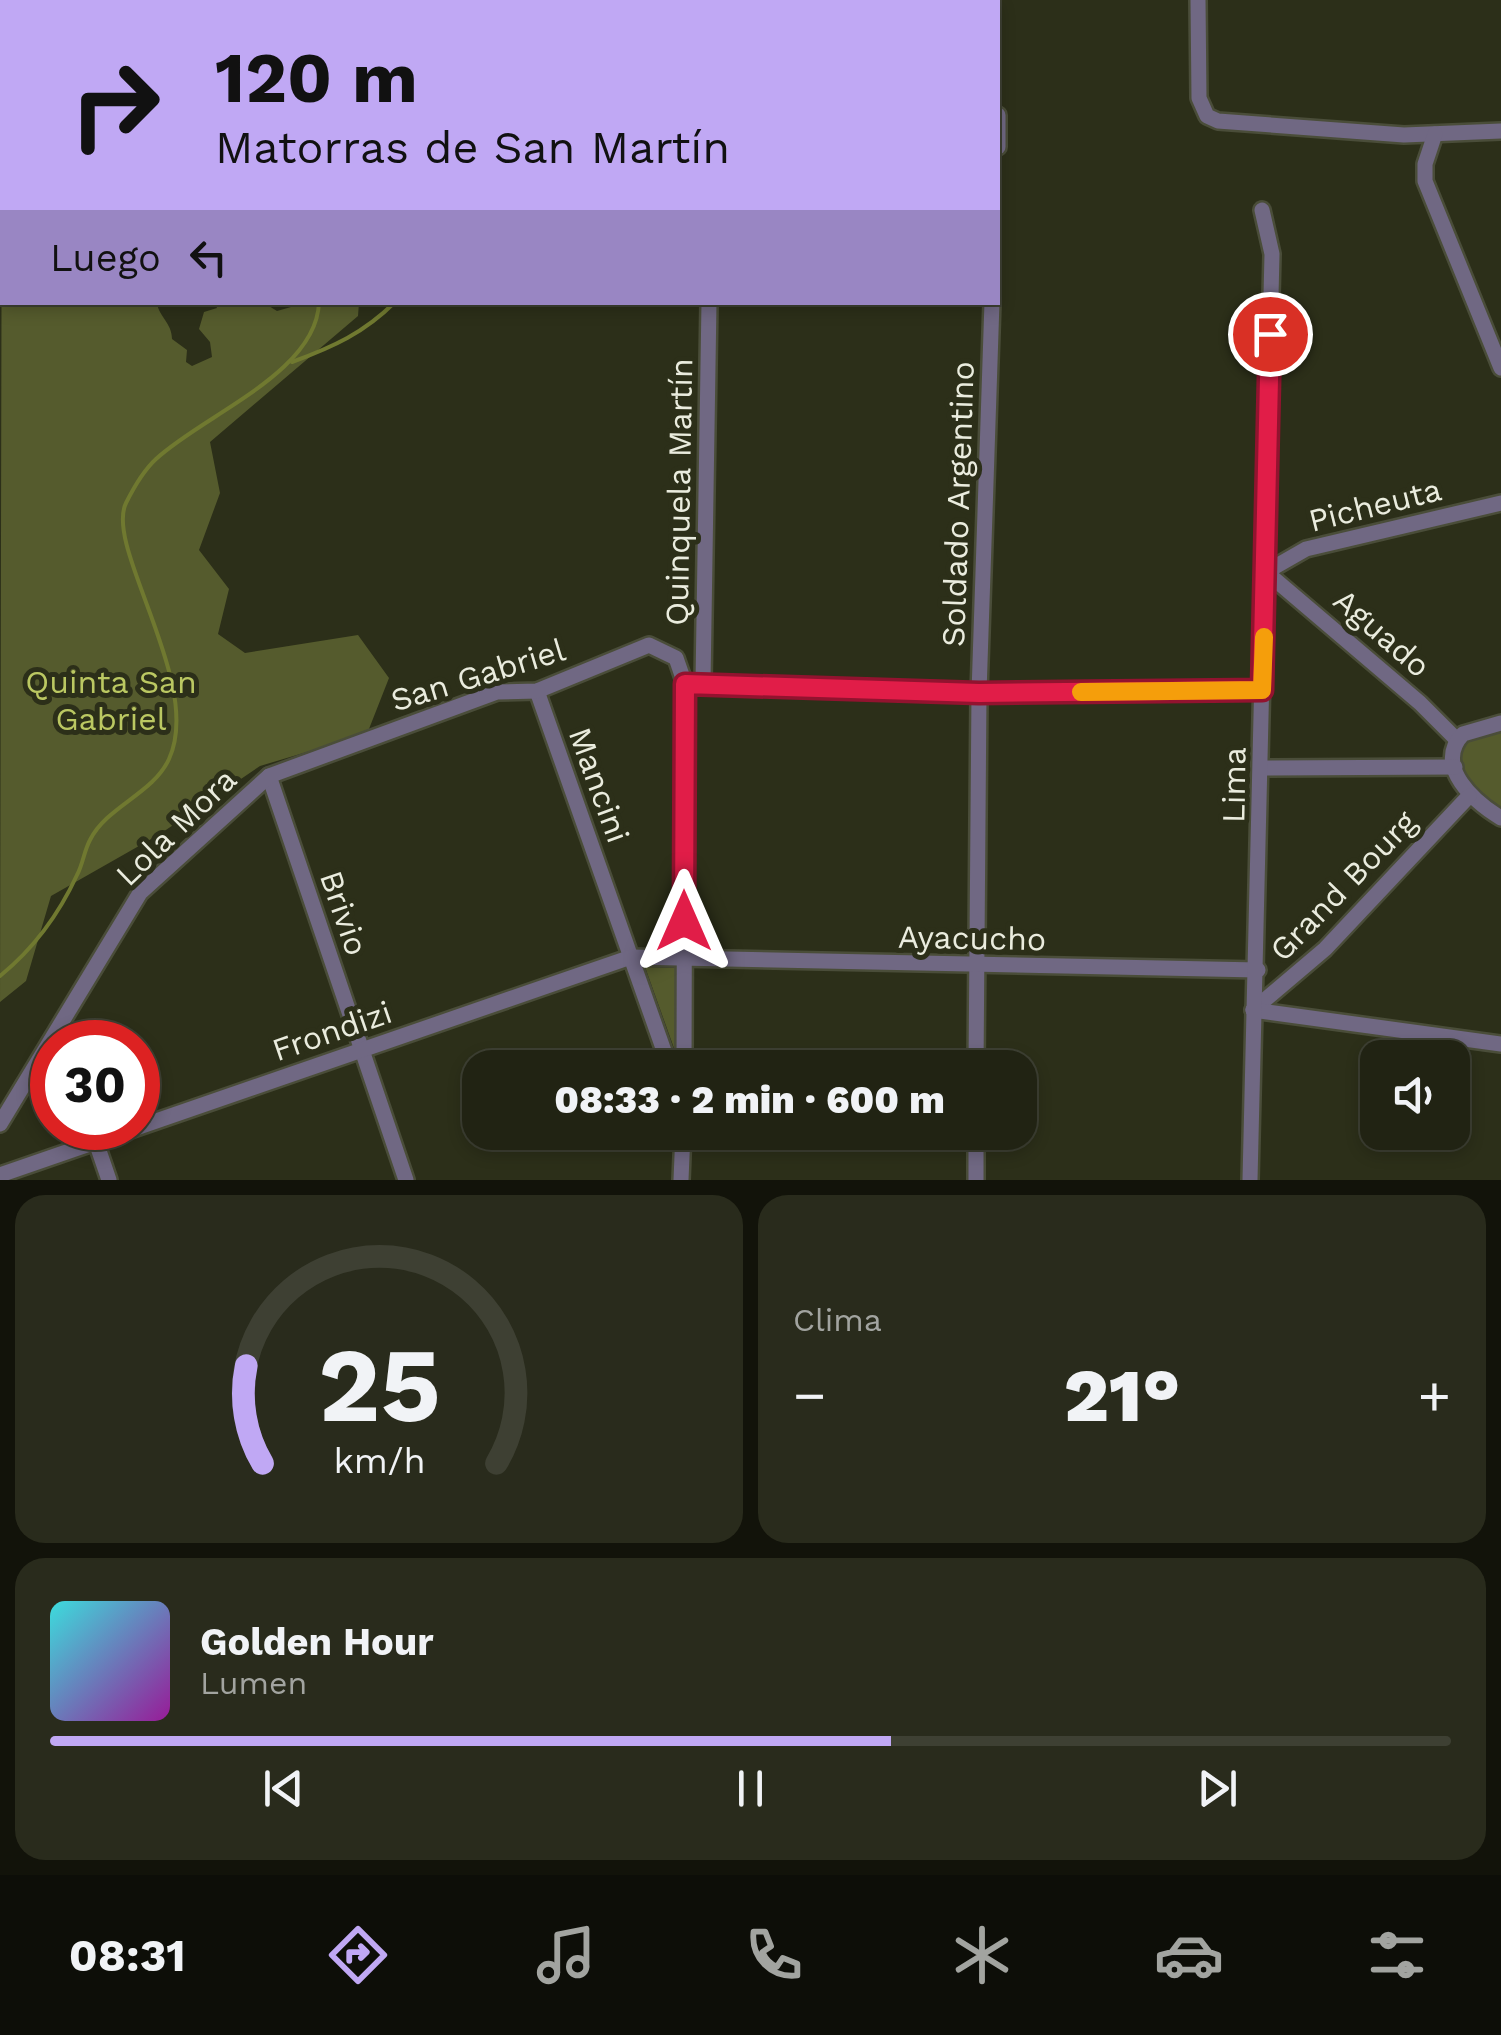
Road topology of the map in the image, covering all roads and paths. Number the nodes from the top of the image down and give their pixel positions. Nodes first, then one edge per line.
1 (1198, 0) edge
2 (1501, 131) edge
3 (1435, 134) junction
4 (1262, 210) dead end
5 (709, 305) edge
6 (992, 305) edge
7 (1501, 368) edge
8 (1501, 503) edge
9 (1266, 572) junction
10 (703, 683) junction
11 (685, 684) junction
12 (1262, 690) junction
13 (536, 691) junction
14 (979, 693) junction
15 (1501, 724) edge
16 (1457, 740) junction
17 (1455, 767) junction
18 (1262, 768) junction
19 (269, 776) junction
20 (1469, 796) junction
21 (1501, 818) edge
22 (631, 957) junction
23 (684, 960) junction
24 (977, 966) junction
25 (1258, 970) junction
26 (1253, 1010) junction
27 (1501, 1044) edge
28 (362, 1050) junction
29 (664, 1050) edge
30 (684, 1050) edge
31 (976, 1050) edge
32 (160, 1120) edge
33 (0, 1124) edge
34 (73, 1150) edge
35 (99, 1150) edge
36 (682, 1150) edge
37 (976, 1150) edge
38 (0, 1175) edge
39 (109, 1180) edge
40 (406, 1180) edge
41 (681, 1180) edge
42 (976, 1180) edge
43 (1250, 1180) edge

1 - 3 street
2 - 3 street
3 - 7 street
4 - 9 street, Lima
5 - 10 street, Quinquela Martín
6 - 14 street, Soldado Argentino
8 - 9 street, Picheuta
9 - 12 street, Lima
9 - 16 street, Aguado
10 - 11 street
10 - 14 street
11 - 13 street, San Gabriel
11 - 23 street
12 - 14 street
12 - 18 street, Lima
13 - 19 street, San Gabriel
13 - 22 street, Mancini
14 - 24 street, Soldado Argentino
15 - 16 street
16 - 17 street
17 - 18 street
17 - 20 street
18 - 25 street, Lima
19 - 28 street, Brivio
19 - 33 street, Lola Mora
20 - 21 street
20 - 26 street, Grand Bourg
22 - 23 street, Frondizi
22 - 28 street, Frondizi
22 - 29 street, Mancini
23 - 24 street, Ayacucho
23 - 30 street
24 - 25 street, Ayacucho
24 - 31 street, Soldado Argentino
25 - 26 street, Lima
26 - 27 street
26 - 43 street, Lima
28 - 32 street, Frondizi
28 - 40 street, Brivio
34 - 38 street, Frondizi
35 - 39 street
36 - 41 street
37 - 42 street

